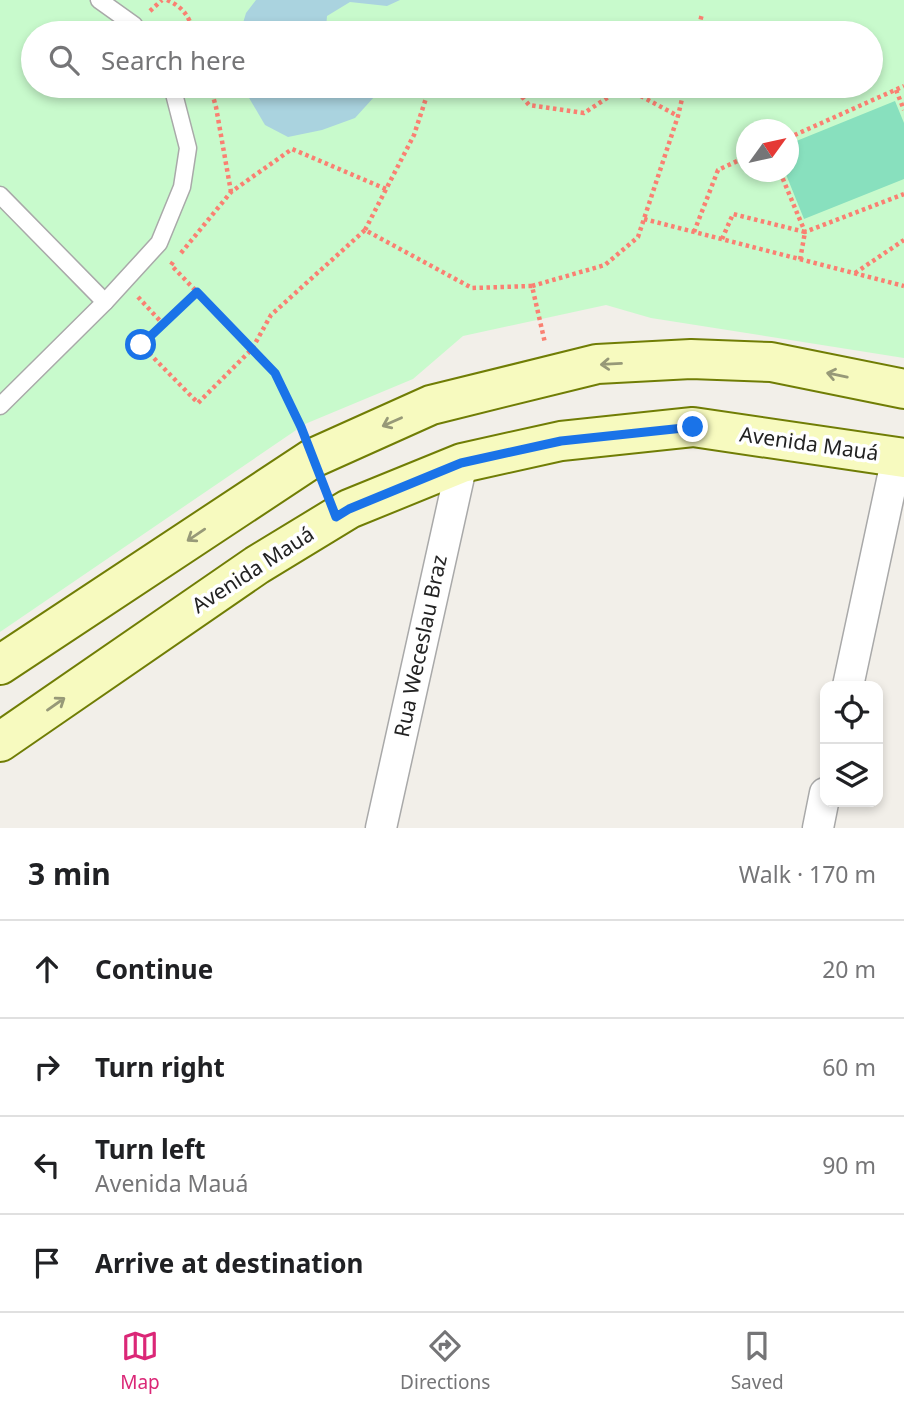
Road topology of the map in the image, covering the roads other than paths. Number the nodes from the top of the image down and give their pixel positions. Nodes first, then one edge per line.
1 (99, 0) edge
2 (128, 21) edge
3 (175, 98) edge
4 (0, 195) edge
5 (105, 302) junction
6 (904, 389) edge
7 (0, 406) edge
8 (901, 457) edge
9 (461, 463) junction
10 (0, 665) edge
11 (849, 681) edge
12 (0, 742) edge
13 (825, 807) edge
14 (824, 827) edge
15 (382, 828) edge

1 - 2 lane
3 - 5 lane
4 - 5 lane
5 - 7 lane
6 -> 10 main road
8 - 9 main road, Avenida Mauá
8 - 11 street
12 -> 9 main road, Avenida Mauá
9 - 15 street, Rua Weceslau Braz
13 - 14 street

